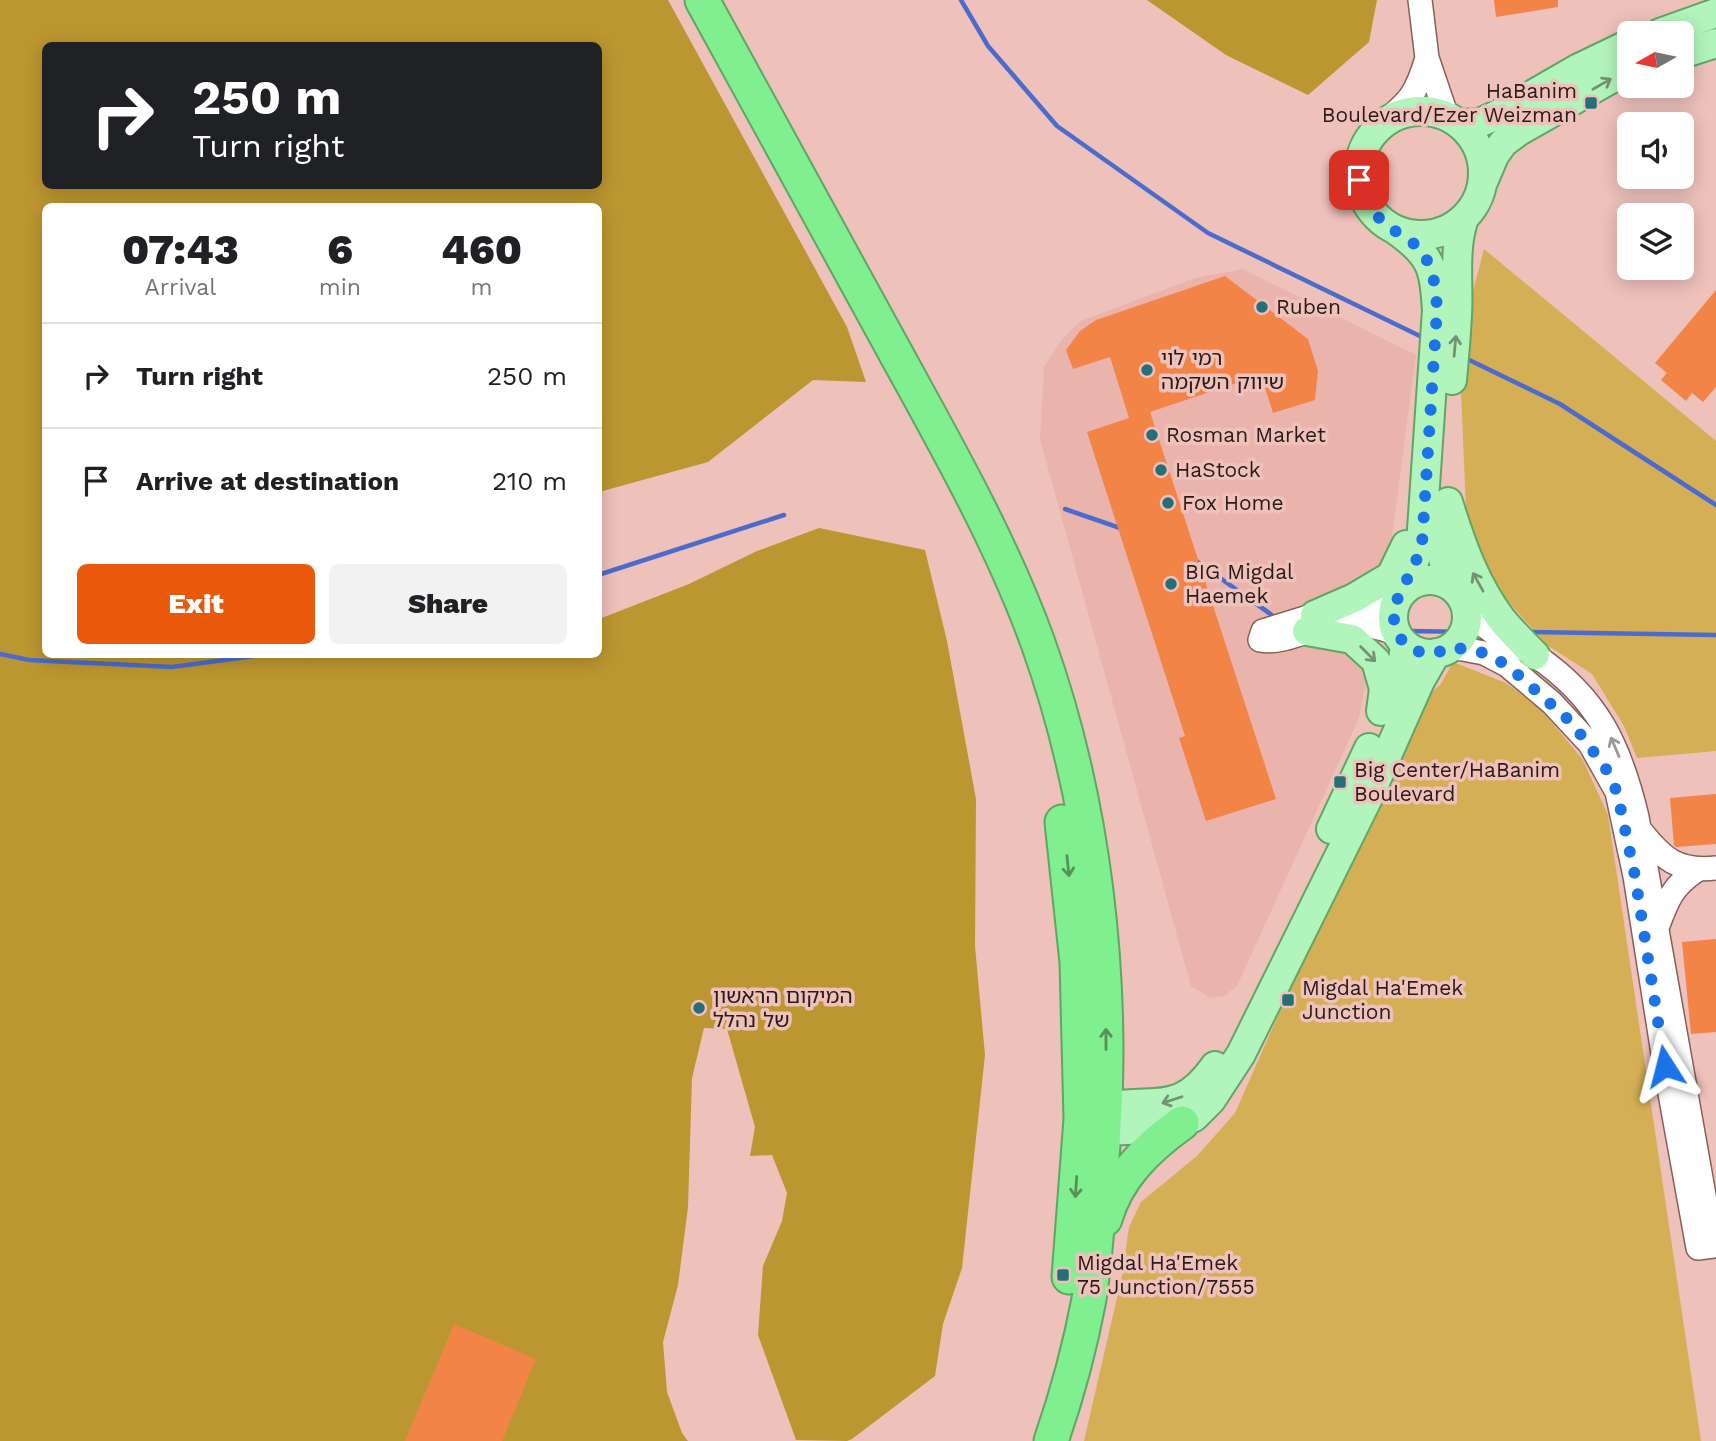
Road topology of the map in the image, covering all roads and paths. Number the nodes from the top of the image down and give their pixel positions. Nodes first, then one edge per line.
1 (702, 0) edge
2 (1420, 0) edge
3 (1716, 13) edge
4 (1694, 21) edge
5 (1716, 43) edge
6 (1617, 50) edge
7 (1694, 50) edge
8 (1427, 58) junction
9 (1617, 75) edge
10 (1453, 121) junction
11 (1379, 127) junction
12 (1481, 188) junction
13 (1464, 218) junction
14 (1389, 226) junction
15 (1434, 491) junction
16 (1448, 584) junction
17 (1400, 595) junction
18 (1467, 613) junction
19 (1311, 623) junction
20 (1401, 639) junction
21 (1444, 650) junction
22 (1535, 655) junction
23 (1380, 722) junction
24 (1639, 828) junction
25 (1707, 869) edge
26 (1657, 928) junction
27 (1096, 1119) junction
28 (1182, 1123) junction
29 (1093, 1262) junction
30 (1039, 1441) edge
31 (1051, 1441) edge

1 - 27 highway
2 - 8 street
3 - 4 main road
5 - 7 main road
6 - 10 main road
8 - 10 street
8 - 11 street
12 -> 9 main road
10 - 11 main road
10 - 12 main road
11 - 14 main road
12 - 13 main road
13 - 14 main road
15 -> 13 main road
14 - 15 main road
15 - 16 main road
15 - 17 main road
15 - 19 main road
22 -> 15 main road
16 - 17 main road
16 - 18 main road
17 - 19 street
17 - 20 main road
18 - 21 main road
18 - 22 street
19 - 20 street
19 -> 23 main road
20 - 21 main road
20 - 23 main road
21 - 26 street
21 - 28 main road
24 -> 22 street
23 -> 27 main road
24 - 25 street
24 - 26 street
25 - 26 street
27 - 28 main road
27 - 29 highway
27 -> 30 highway
28 - 29 highway
29 - 31 highway

